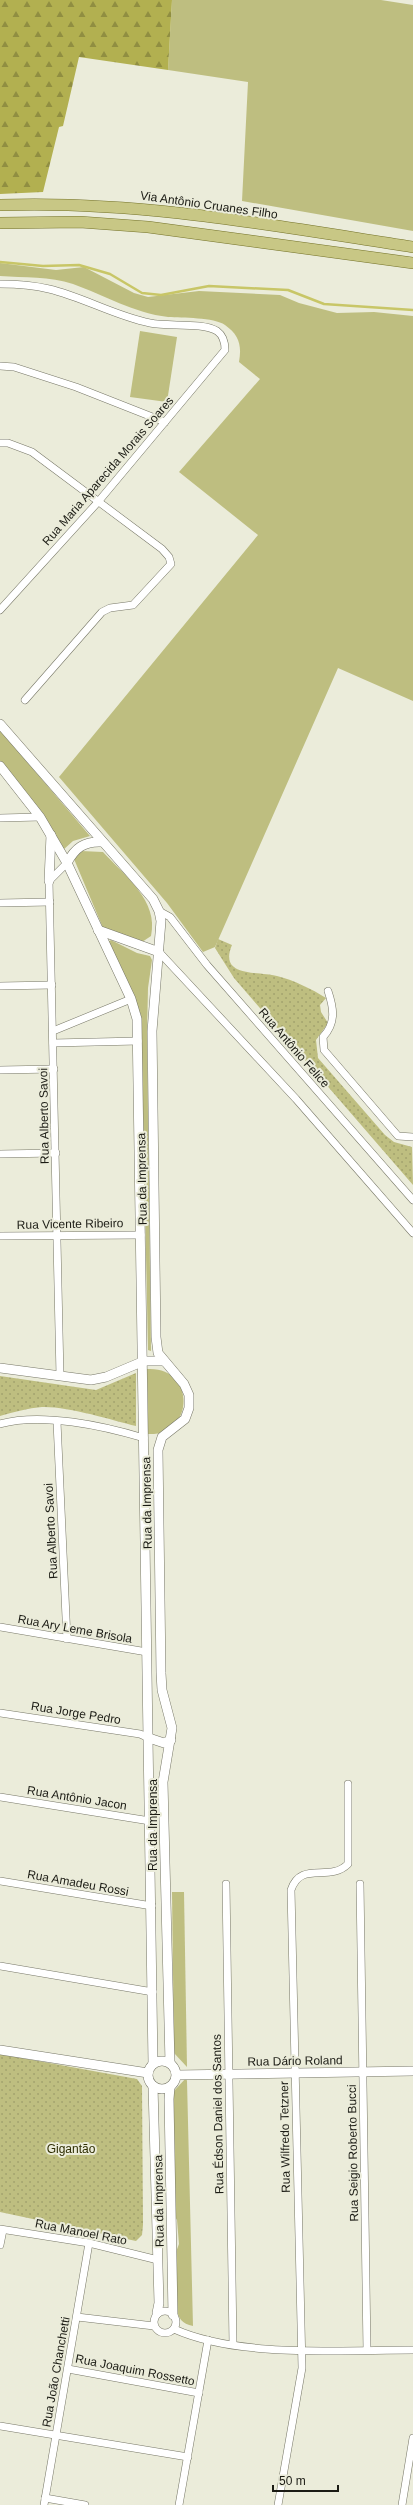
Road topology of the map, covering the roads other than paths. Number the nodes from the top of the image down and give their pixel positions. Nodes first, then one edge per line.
1 (0, 205) edge
2 (0, 223) edge
3 (413, 247) edge
4 (413, 264) edge
5 (0, 284) edge
6 (0, 366) edge
7 (165, 422) junction
8 (0, 443) edge
9 (98, 502) junction
10 (0, 610) edge
11 (25, 700) dead end
12 (0, 724) edge
13 (0, 766) edge
14 (40, 817) junction
15 (0, 818) edge
16 (51, 835) junction
17 (102, 842) junction
18 (67, 864) junction
19 (50, 881) junction
20 (50, 902) junction
21 (0, 903) edge
22 (159, 910) junction
23 (98, 930) junction
24 (159, 952) junction
25 (52, 985) junction
26 (0, 986) edge
27 (328, 991) dead end
28 (131, 999) junction
29 (53, 1031) junction
30 (138, 1041) junction
31 (53, 1042) junction
32 (54, 1069) junction
33 (0, 1070) edge
34 (413, 1137) edge
35 (56, 1153) junction
36 (0, 1154) edge
37 (413, 1200) edge
38 (413, 1233) edge
39 (57, 1235) junction
40 (141, 1235) junction
41 (0, 1236) edge
42 (144, 1361) junction
43 (163, 1361) junction
44 (0, 1368) edge
45 (60, 1376) junction
46 (57, 1422) junction
47 (0, 1424) edge
48 (162, 1437) junction
49 (144, 1438) junction
50 (0, 1627) edge
51 (67, 1639) junction
52 (147, 1652) junction
53 (0, 1712) edge
54 (149, 1738) junction
55 (171, 1740) junction
56 (348, 1784) dead end
57 (0, 1796) edge
58 (150, 1821) junction
59 (0, 1881) edge
60 (226, 1884) dead end
61 (360, 1884) dead end
62 (152, 1906) junction
63 (0, 1966) edge
64 (153, 1992) junction
65 (0, 2050) edge
66 (170, 2063) junction
67 (153, 2064) junction
68 (413, 2071) edge
69 (363, 2072) junction
70 (148, 2073) junction
71 (295, 2073) junction
72 (229, 2074) junction
73 (177, 2075) junction
74 (153, 2086) junction
75 (170, 2087) junction
76 (1, 2229) edge
77 (89, 2243) junction
78 (0, 2245) edge
79 (158, 2260) junction
80 (157, 2313) junction
81 (174, 2315) junction
82 (77, 2317) junction
83 (154, 2326) junction
84 (174, 2329) junction
85 (208, 2340) junction
86 (233, 2344) junction
87 (300, 2350) junction
88 (367, 2350) junction
89 (413, 2350) edge
90 (68, 2369) junction
91 (199, 2393) junction
92 (0, 2426) edge
93 (56, 2435) junction
94 (413, 2438) edge
95 (188, 2457) junction
96 (45, 2502) edge
97 (85, 2505) edge
98 (180, 2505) edge
99 (278, 2505) edge
100 (403, 2505) edge

1 - 3 main road, Via Antônio Cruanes Filho
2 - 4 main road
5 - 7 street, Rua Maria Aparecida Morais Soares
6 - 7 street
7 - 9 street, Rua Maria Aparecida Morais Soares
8 - 9 street
9 - 10 street, Rua Maria Aparecida Morais Soares
9 - 11 street
12 - 17 street, Rua da Imprensa
13 - 14 street, Rua da Imprensa
14 - 15 street
14 - 16 street, Rua da Imprensa
16 - 18 street, Rua da Imprensa
16 - 19 street
17 - 18 street
17 - 22 street, Rua da Imprensa
18 - 19 street
18 - 23 street, Rua da Imprensa
19 - 20 street, Rua Alberto Savoi
20 - 21 street
20 - 25 street, Rua Alberto Savoi
22 - 24 street, Rua da Imprensa
22 - 37 street, Rua Antônio Felice
23 - 24 street
23 - 28 street, Rua da Imprensa
24 - 38 street
24 - 43 street, Rua da Imprensa
25 - 26 street
25 - 29 street, Rua Alberto Savoi
27 - 34 street
28 - 29 street
28 - 30 street, Rua da Imprensa
29 - 31 street, Rua Alberto Savoi
30 - 31 street
30 - 40 street, Rua da Imprensa
31 - 32 street, Rua Alberto Savoi
32 - 33 street
32 - 35 street, Rua Alberto Savoi
35 - 36 street
35 - 39 street, Rua Alberto Savoi
39 - 40 street, Rua Vicente Ribeiro
39 - 41 street, Rua Vicente Ribeiro
39 - 45 street, Rua Alberto Savoi
40 - 42 street, Rua da Imprensa
42 - 43 street
42 - 45 street
42 - 49 street, Rua da Imprensa
43 - 48 street, Rua da Imprensa
44 - 45 street
46 - 47 street
46 - 49 street
46 - 51 street, Rua Alberto Savoi
48 - 49 street
48 - 55 street, Rua da Imprensa
49 - 52 street, Rua da Imprensa
50 - 51 street, Rua Ary Leme Brisola
51 - 52 street, Rua Ary Leme Brisola
52 - 54 street, Rua da Imprensa
53 - 54 street, Rua Jorge Pedro
54 - 55 street
54 - 58 street, Rua da Imprensa
55 - 66 street, Rua da Imprensa
56 - 71 street, Rua Wilfredo Tetzner
57 - 58 street, Rua Antônio Jacon
58 - 62 street, Rua da Imprensa
59 - 62 street, Rua Amadeu Rossi
60 - 72 street, Rua Édson Daniel dos Santos
61 - 69 street, Rua Seigio Roberto Bucci
62 - 64 street, Rua da Imprensa
63 - 64 street
64 - 67 street, Rua da Imprensa
65 - 70 street
66 - 67 street
66 - 73 street, Rua da Imprensa
67 - 70 street, Rua da Imprensa
68 - 69 street, Rua Dário Roland
69 - 71 street, Rua Dário Roland
69 - 88 street, Rua Seigio Roberto Bucci
70 - 74 street, Rua da Imprensa
71 - 72 street, Rua Dário Roland
71 - 87 street, Rua Wilfredo Tetzner
72 - 73 street, Rua Dário Roland
72 - 86 street, Rua Édson Daniel dos Santos
73 - 75 street, Rua da Imprensa
74 - 75 street
74 - 79 street, Rua da Imprensa
75 - 81 street, Rua da Imprensa
76 - 77 street, Rua Manoel Rato
76 - 78 street
77 - 79 street, Rua Manoel Rato
77 - 82 street, Rua João Chanchetti
79 - 80 street, Rua da Imprensa
80 - 81 street
80 - 83 street, Rua da Imprensa
81 - 84 street, Rua da Imprensa
82 - 83 street
82 - 90 street, Rua João Chanchetti
83 - 84 street
84 - 85 street
85 - 86 street
85 - 91 street
86 - 87 street
87 - 88 street
87 - 99 street, Rua Wilfredo Tetzner
88 - 89 street
90 - 91 street, Rua Joaquim Rossetto
90 - 93 street, Rua João Chanchetti
91 - 95 street
92 - 93 street
93 - 95 street
93 - 96 street, Rua João Chanchetti
94 - 100 street
95 - 98 street
96 - 97 street

